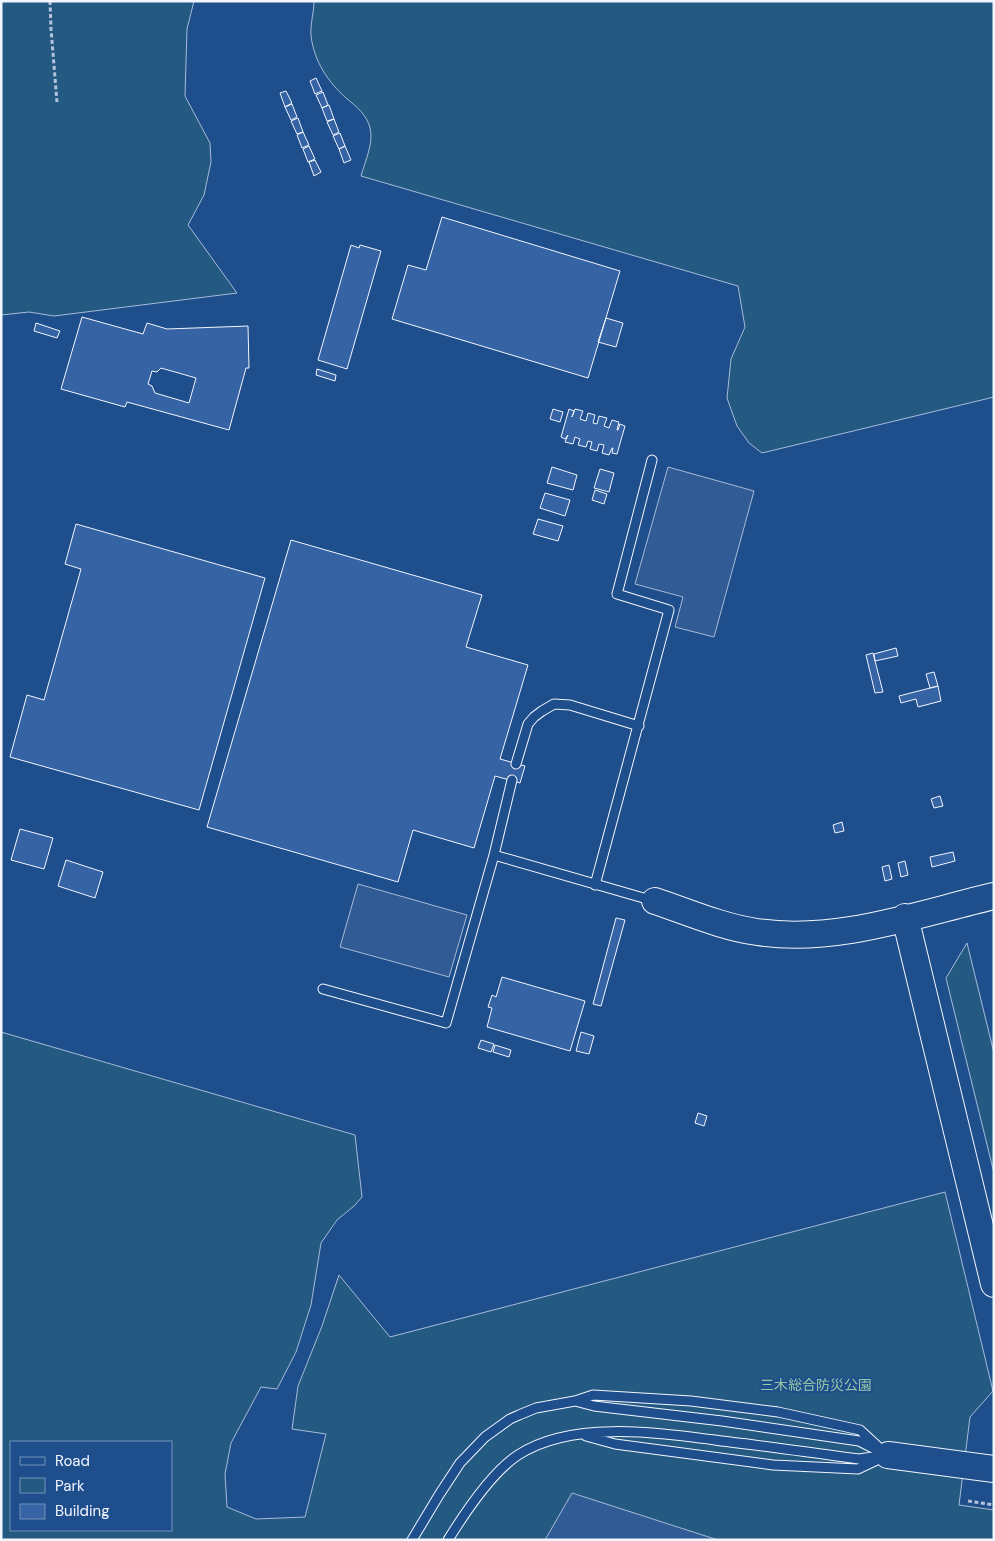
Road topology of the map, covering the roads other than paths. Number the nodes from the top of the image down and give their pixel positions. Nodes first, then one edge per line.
1 (652, 460) dead end
2 (639, 726) junction
3 (516, 764) dead end
4 (512, 780) dead end
5 (494, 854) junction
6 (595, 885) junction
7 (994, 896) edge
8 (655, 901) joint
9 (905, 917) junction
10 (323, 989) dead end
11 (994, 1284) edge
12 (575, 1401) junction
13 (578, 1434) junction
14 (888, 1455) junction
15 (994, 1469) edge
16 (412, 1540) edge
17 (448, 1540) edge

1 - 2 lane
2 - 3 lane
2 - 6 lane
4 - 5 lane
5 - 6 lane
5 - 10 lane
6 - 8 lane
7 - 9 street
8 - 9 street
9 - 11 street
12 - 14 lane
12 - 14 lane
12 - 16 lane
13 - 14 lane
13 - 14 lane
13 - 17 lane
14 - 15 street

